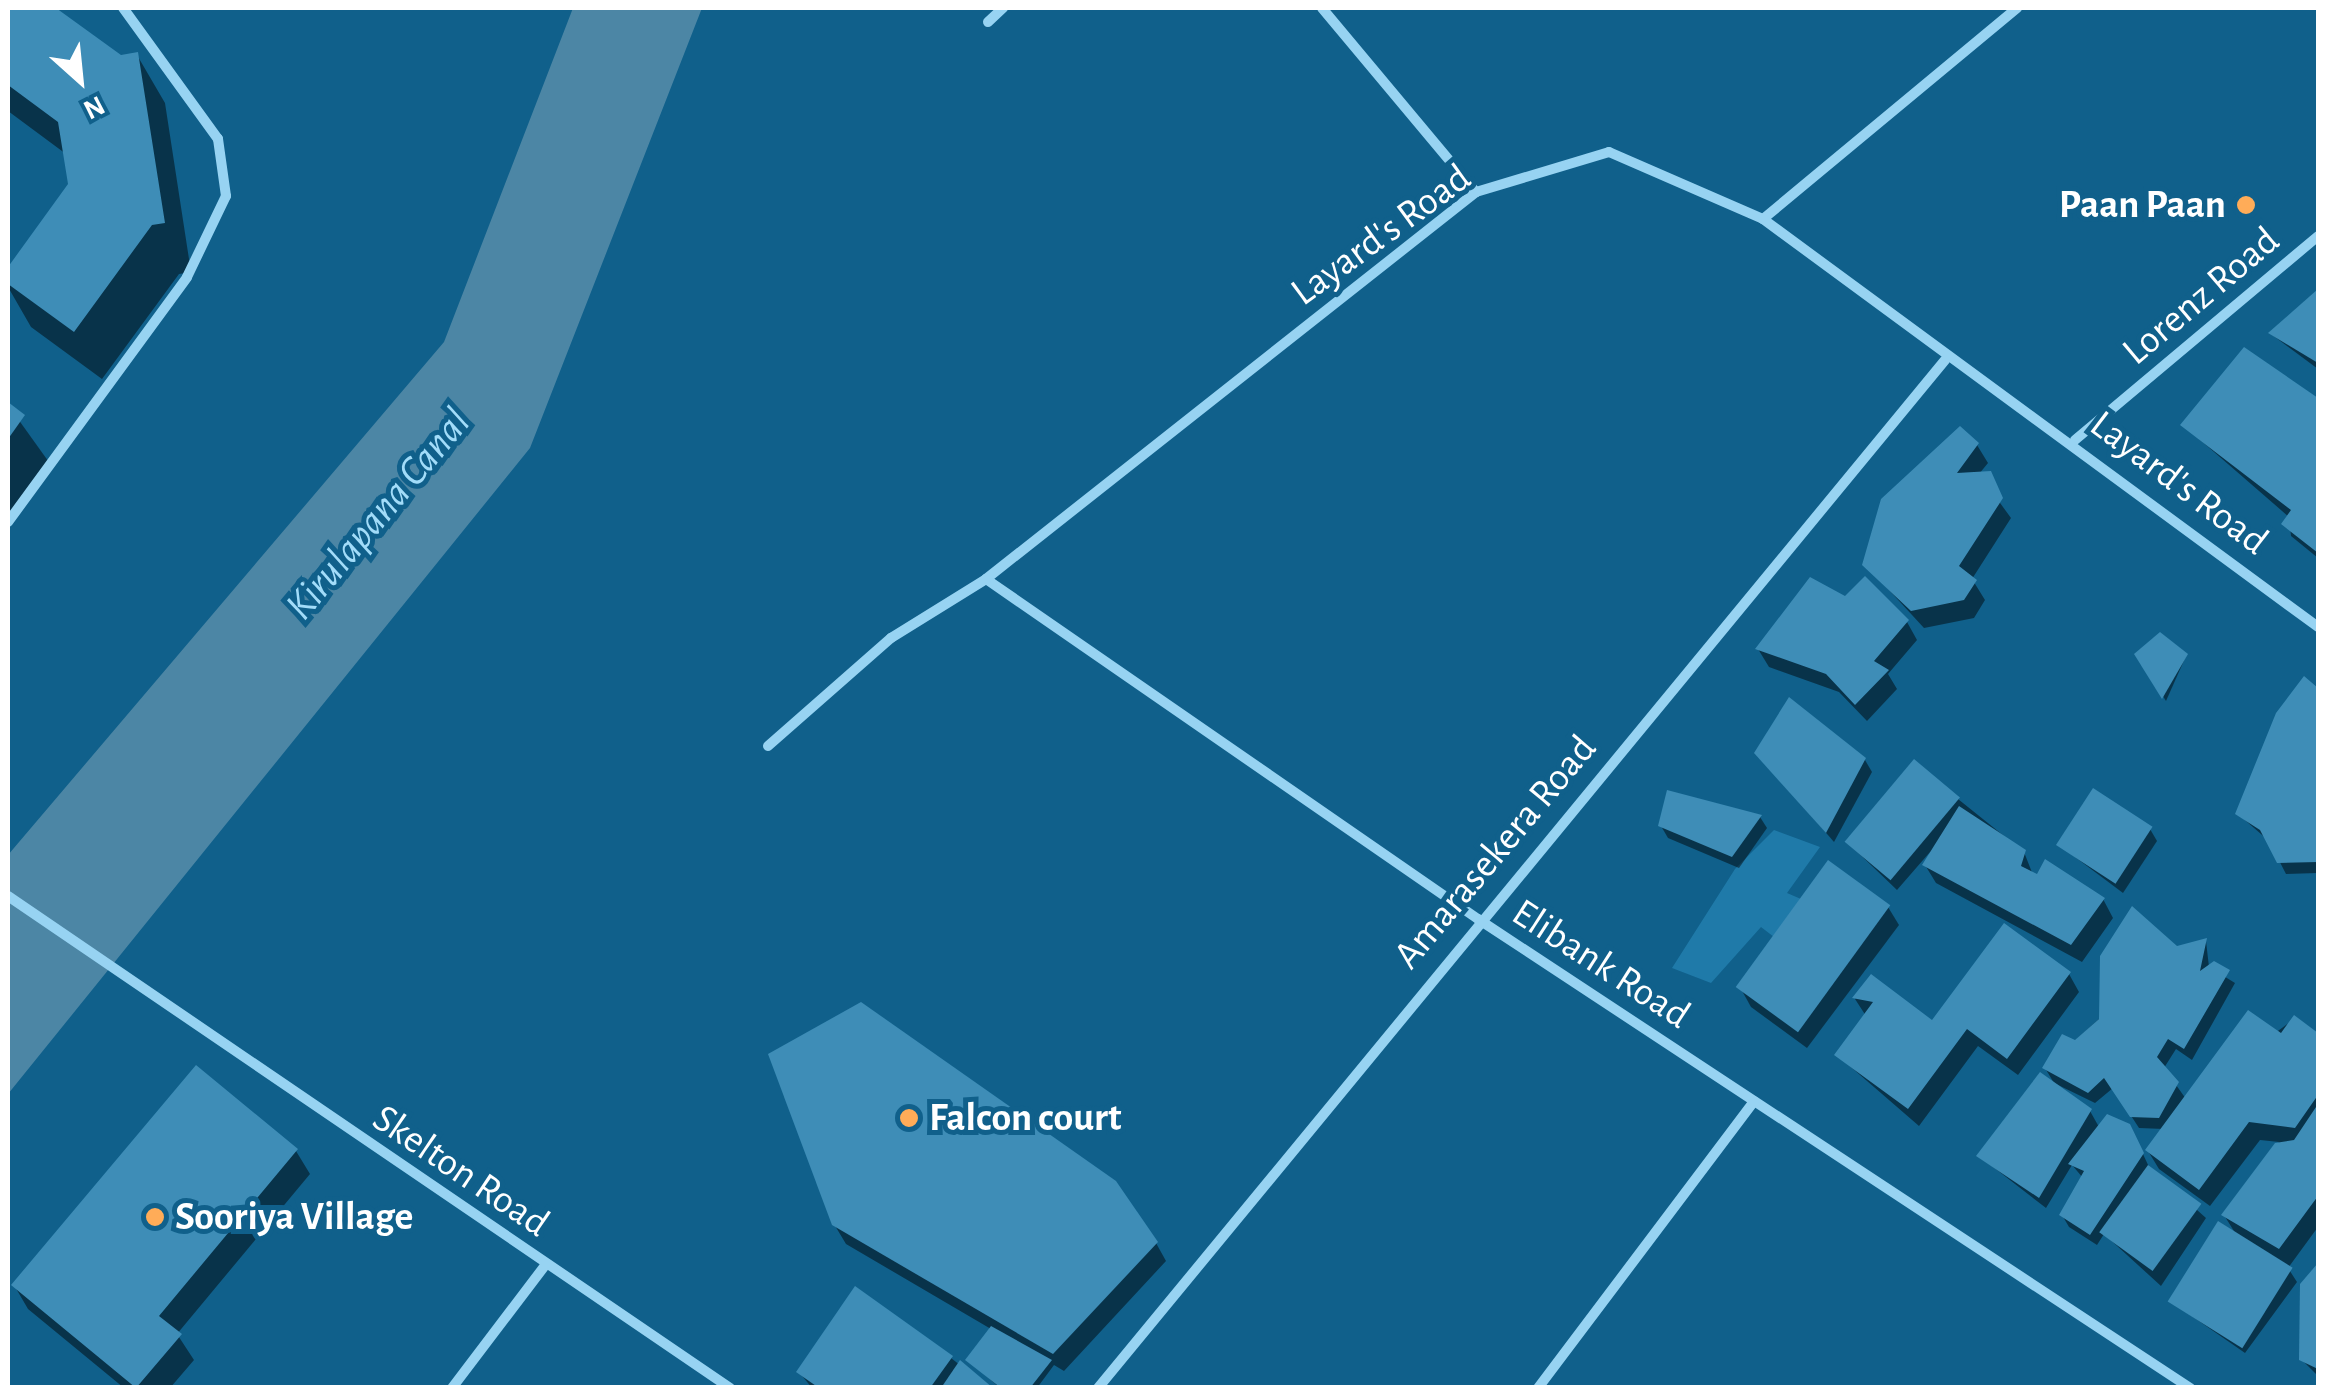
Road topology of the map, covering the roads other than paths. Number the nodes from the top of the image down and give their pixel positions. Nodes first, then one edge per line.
1 (124, 8) edge
2 (1003, 8) edge
3 (1322, 8) edge
4 (2017, 8) edge
5 (988, 22) dead end
6 (1476, 192) junction
7 (1763, 219) junction
8 (2318, 236) edge
9 (1945, 360) junction
10 (2075, 440) junction
11 (8, 522) edge
12 (986, 579) junction
13 (2318, 628) edge
14 (768, 746) dead end
15 (8, 896) edge
16 (1478, 919) junction
17 (1754, 1101) junction
18 (546, 1264) junction
19 (452, 1388) edge
20 (730, 1388) edge
21 (1098, 1388) edge
22 (1538, 1388) edge
23 (2190, 1388) edge

1 - 11 street
2 - 5 street
3 - 6 street
4 - 7 street
6 - 7 street, Layard's Road
6 - 12 street, Layard's Road
7 - 9 street, Layard's Road
8 - 10 street, Lorenz Road
9 - 10 street, Layard's Road
9 - 16 street, Amarasekera Road
10 - 13 street, Layard's Road
12 - 14 street, Layard's Road
12 - 16 street, Elibank Road
15 - 18 street, Skelton Road
16 - 17 street, Elibank Road
16 - 21 street, Amarasekera Road
17 - 22 street
17 - 23 street, Elibank Road
18 - 19 street
18 - 20 street, Skelton Road

